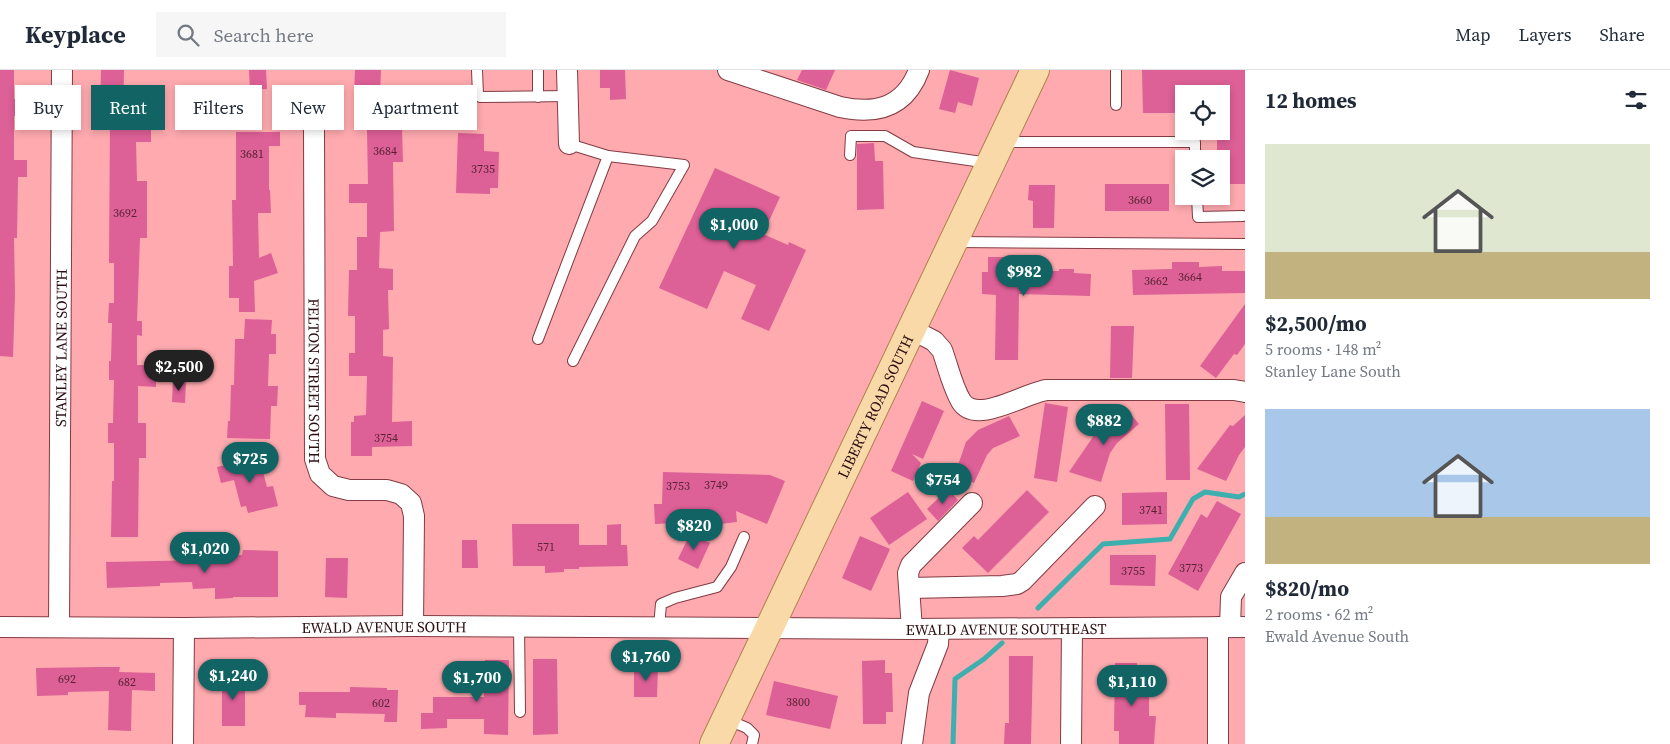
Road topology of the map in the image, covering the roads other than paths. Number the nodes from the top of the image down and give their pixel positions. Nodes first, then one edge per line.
1 (62, 70) edge
2 (477, 70) edge
3 (538, 70) edge
4 (567, 70) edge
5 (728, 70) edge
6 (919, 70) edge
7 (1116, 70) edge
8 (1029, 72) edge
9 (567, 96) junction
10 (538, 97) junction
11 (1116, 106) dead end
12 (314, 130) edge
13 (569, 144) joint
14 (1195, 150) edge
15 (996, 153) junction
16 (850, 155) dead end
17 (608, 156) junction
18 (1197, 205) edge
19 (1243, 216) dead end
20 (953, 242) junction
21 (1245, 244) edge
22 (911, 329) junction
23 (538, 339) dead end
24 (573, 360) dead end
25 (1245, 392) edge
26 (972, 503) dead end
27 (1095, 506) dead end
28 (744, 537) dead end
29 (1245, 574) edge
30 (910, 588) junction
31 (413, 626) junction
32 (519, 626) junction
33 (0, 627) edge
34 (59, 627) junction
35 (659, 627) junction
36 (1231, 627) edge
37 (184, 628) junction
38 (768, 628) junction
39 (1072, 628) junction
40 (912, 629) junction
41 (939, 629) junction
42 (520, 712) dead end
43 (726, 719) junction
44 (753, 740) edge
45 (183, 744) edge
46 (714, 744) edge
47 (912, 744) edge
48 (1071, 744) edge
49 (1218, 744) edge

1 - 34 street, STANLEY LANE SOUTH
2 - 10 lane
3 - 10 lane
4 - 9 street
5 - 6 street
7 - 11 lane
8 - 15 main road, LIBERTY ROAD SOUTH
9 - 10 lane
9 - 13 street
12 - 31 street, FELTON STREET SOUTH
13 - 17 lane
14 - 15 lane
15 - 16 lane
15 - 20 main road, LIBERTY ROAD SOUTH
17 - 23 lane
17 - 24 lane
18 - 19 lane
20 - 21 lane
20 - 22 main road, LIBERTY ROAD SOUTH
22 - 25 street
22 - 38 main road, LIBERTY ROAD SOUTH
26 - 30 street
27 - 30 street
28 - 35 lane
29 - 36 street
30 - 40 street
31 - 32 street, EWALD AVENUE SOUTH
31 - 37 street, EWALD AVENUE SOUTH
32 - 35 street, EWALD AVENUE SOUTH
32 - 42 lane
33 - 34 street, EWALD AVENUE SOUTH
34 - 37 street, EWALD AVENUE SOUTH
35 - 38 street, EWALD AVENUE SOUTH
36 - 39 street, EWALD AVENUE SOUTHEAST
36 - 49 street
37 - 45 street
38 - 40 street, EWALD AVENUE SOUTHEAST
38 - 43 main road, LIBERTY ROAD SOUTH
39 - 41 street, EWALD AVENUE SOUTHEAST
39 - 48 street
40 - 41 street, EWALD AVENUE SOUTHEAST
41 - 47 street
43 - 44 lane
43 - 46 main road, LIBERTY ROAD SOUTH

